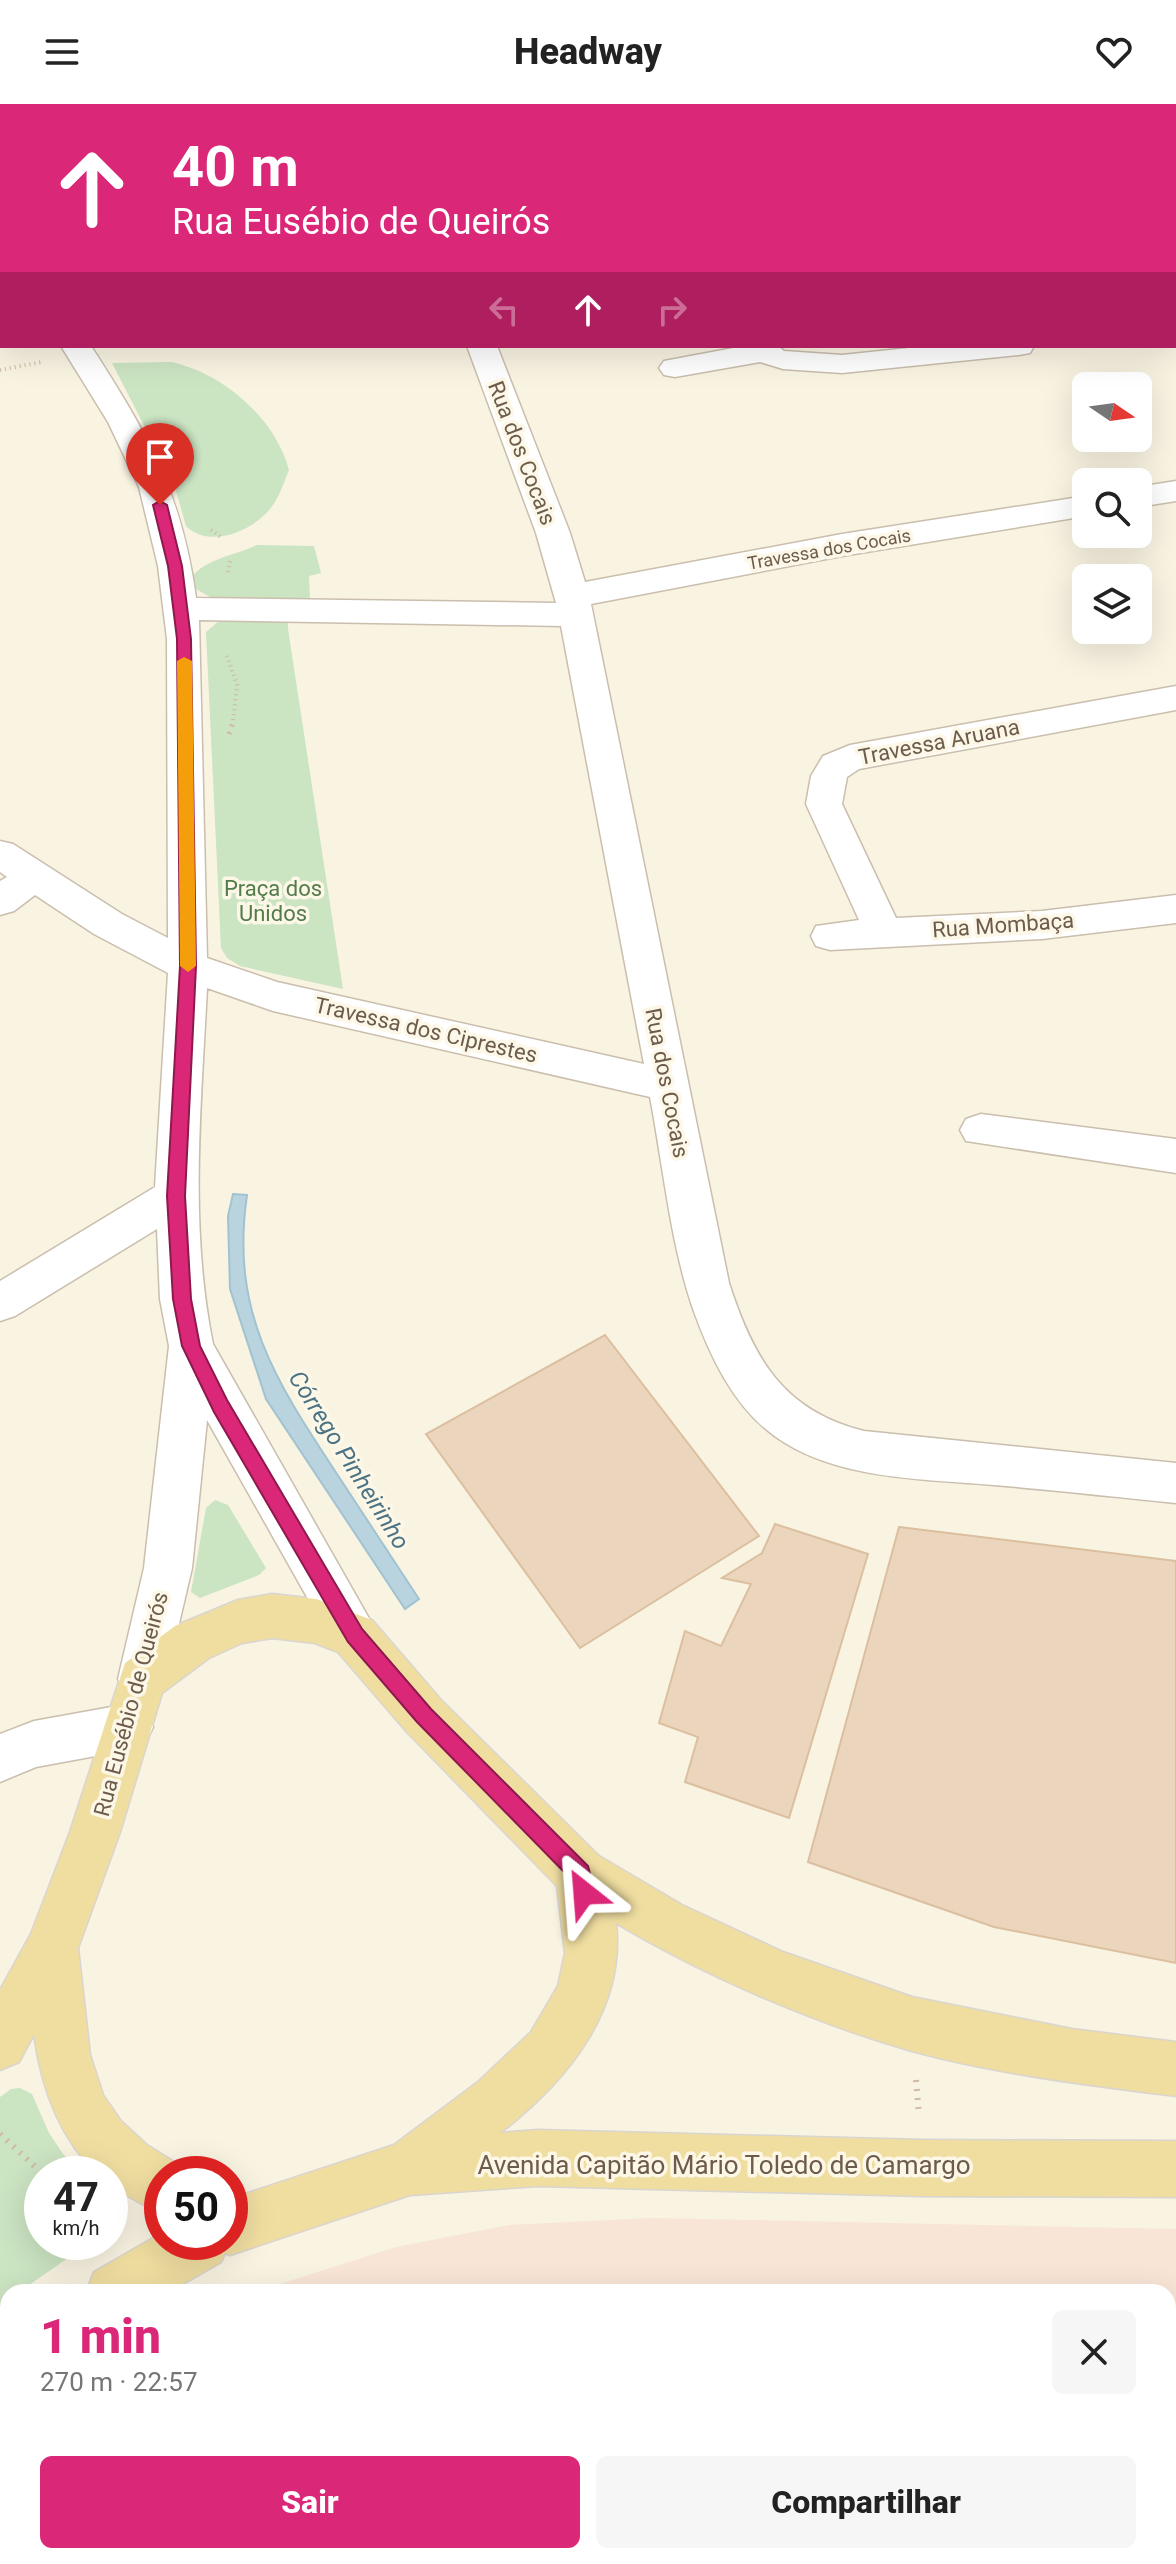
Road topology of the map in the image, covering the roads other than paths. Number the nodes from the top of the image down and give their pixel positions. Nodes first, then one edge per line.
1 (77, 348) edge
2 (483, 348) edge
3 (999, 348) edge
4 (762, 349) edge
5 (675, 368) dead end
6 (1176, 491) edge
7 (1152, 495) edge
8 (1072, 508) edge
9 (574, 606) junction
10 (181, 609) junction
11 (1176, 698) edge
12 (0, 854) edge
13 (34, 876) junction
14 (0, 901) edge
15 (1176, 909) edge
16 (884, 933) junction
17 (830, 936) dead end
18 (188, 966) junction
19 (667, 1085) junction
20 (981, 1130) dead end
21 (1176, 1156) edge
22 (176, 1196) junction
23 (0, 1303) edge
24 (191, 1346) junction
25 (1176, 1483) edge
26 (355, 1636) junction
27 (142, 1679) junction
28 (128, 1727) junction
29 (0, 1758) edge
30 (581, 1874) junction
31 (52, 1948) junction
32 (0, 2043) edge
33 (1176, 2069) edge
34 (410, 2167) junction
35 (1176, 2169) edge
36 (144, 2176) edge
37 (248, 2221) edge
38 (170, 2260) edge
39 (128, 2284) edge

1 - 10 street, Rua Eusébio de Queirós
2 - 9 street, Rua dos Cocais
3 - 4 street
4 - 5 street
6 - 7 street
8 - 9 street, Travessa dos Cocais
9 - 10 street, Travessa dos Cocais
9 - 19 street, Rua dos Cocais
10 - 18 street, Rua Eusébio de Queirós
11 - 16 street, Travessa Aruana
12 - 13 street, Travessa dos Ciprestes
13 - 14 street
13 - 18 street, Travessa dos Ciprestes
15 - 16 street, Rua Mombaça
16 - 17 street, Rua Mombaça
18 - 19 street, Travessa dos Ciprestes
18 - 22 street, Rua Eusébio de Queirós
19 - 25 street, Rua dos Cocais
20 - 21 street
22 - 23 street
22 - 24 street, Rua Eusébio de Queirós
24 - 26 street, Rua Eusébio de Queirós
24 - 27 street, Rua Eusébio de Queirós
26 - 27 main road
26 - 30 main road
27 - 28 main road, Rua Eusébio de Queirós
28 - 29 street
28 - 31 main road, Rua Eusébio de Queirós
30 - 33 main road
30 - 34 main road
31 - 32 main road, Rua Eusébio de Queirós
31 - 36 main road
34 - 35 main road, Avenida Capitão Mário Toledo de Camargo
34 - 37 main road, Avenida Capitão Mário Toledo de Camargo
38 - 39 main road

